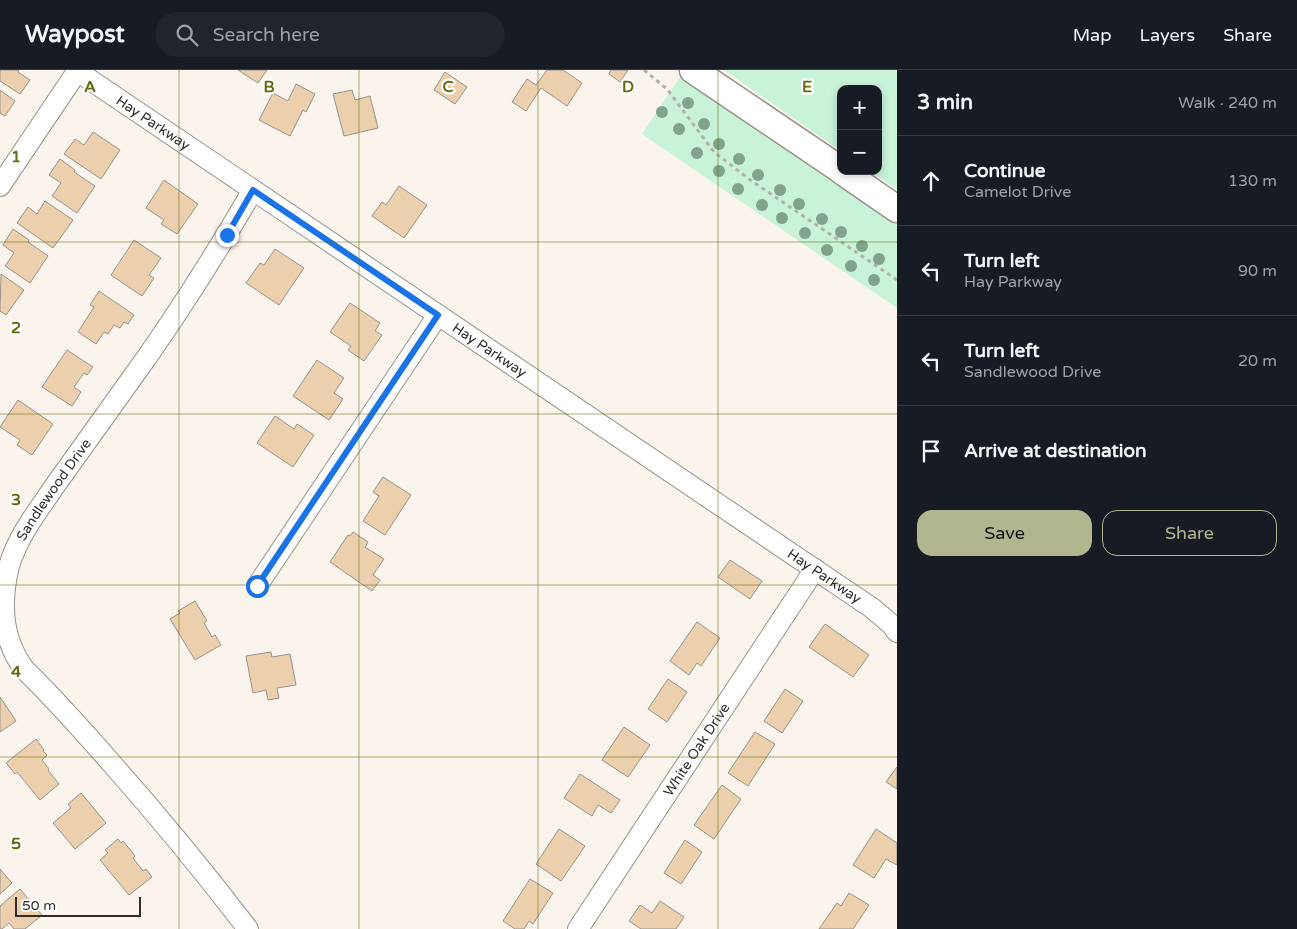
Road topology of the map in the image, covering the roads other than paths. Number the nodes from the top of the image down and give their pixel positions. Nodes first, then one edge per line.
1 (78, 70) edge
2 (694, 70) edge
3 (837, 168) edge
4 (847, 175) edge
5 (0, 186) edge
6 (253, 190) junction
7 (897, 209) edge
8 (438, 315) junction
9 (815, 570) junction
10 (257, 586) dead end
11 (897, 632) edge
12 (248, 929) edge
13 (578, 929) edge

1 - 5 street
1 - 6 street, Hay Parkway
2 - 3 main road
4 - 7 main road
6 - 8 street, Hay Parkway
6 - 12 street, Sandlewood Drive
8 - 9 street, Hay Parkway
8 - 10 street
9 - 11 street, Hay Parkway
9 - 13 street, White Oak Drive

